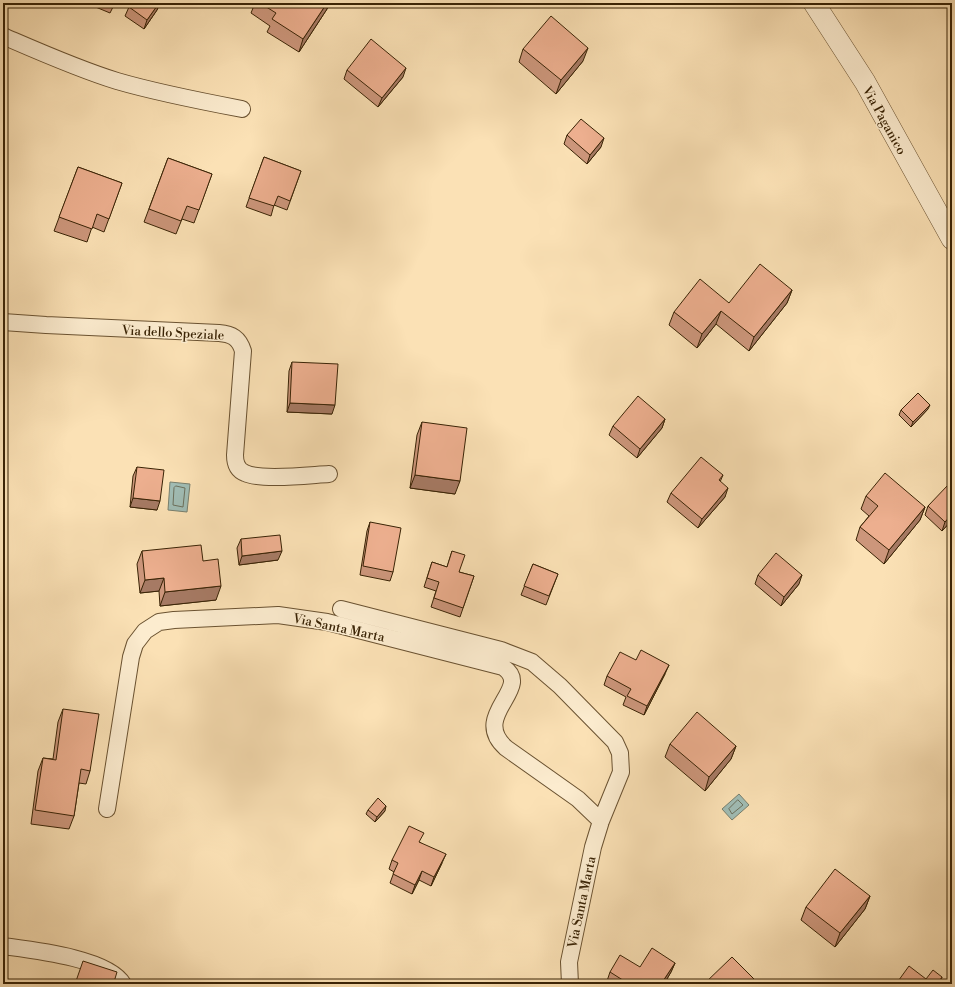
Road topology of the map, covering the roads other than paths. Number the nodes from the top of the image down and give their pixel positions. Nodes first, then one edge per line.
1 (814, 3) edge
2 (3, 36) edge
3 (242, 109) dead end
4 (952, 239) edge
5 (3, 322) edge
6 (329, 474) dead end
7 (340, 609) dead end
8 (107, 809) dead end
9 (601, 821) junction
10 (3, 946) edge
11 (123, 984) edge
12 (570, 984) edge

1 - 4 street, Via Paganico
2 - 3 street
5 - 6 street, Via dello Speziale
7 - 9 street, Via Santa Marta
8 - 9 street, Via Santa Marta
9 - 12 street, Via Santa Marta
10 - 11 street

